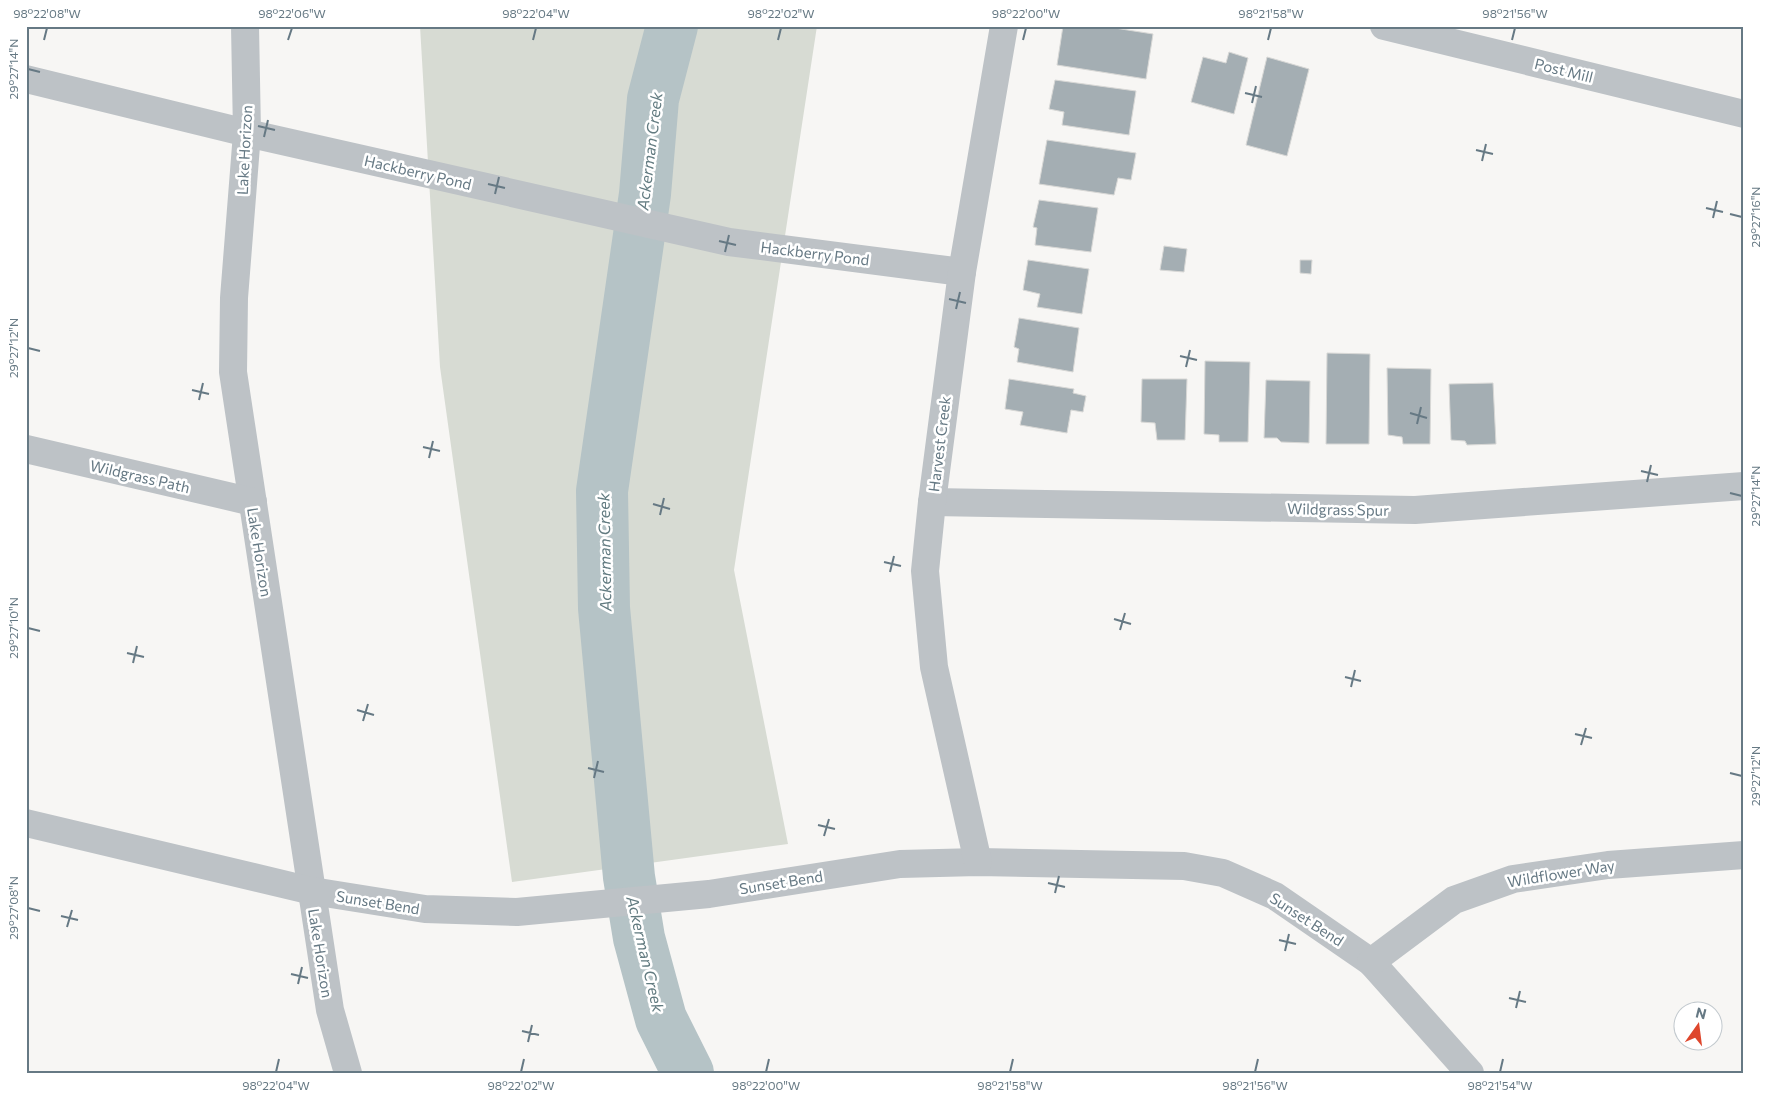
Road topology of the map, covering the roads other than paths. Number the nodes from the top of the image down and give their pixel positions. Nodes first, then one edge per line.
1 (245, 26) edge
2 (1004, 26) edge
3 (1384, 26) edge
4 (26, 78) edge
5 (1744, 114) edge
6 (247, 133) junction
7 (962, 272) junction
8 (26, 449) edge
9 (1744, 486) edge
10 (253, 502) junction
11 (932, 502) junction
12 (26, 823) edge
13 (1744, 855) edge
14 (978, 862) junction
15 (312, 891) junction
16 (1371, 962) junction
17 (348, 1073) edge
18 (1470, 1073) edge

1 - 6 street, Lake Horizon
2 - 7 street, Harvest Creek
3 - 5 street, Post Mill
4 - 6 street, Hackberry Pond
6 - 7 street, Hackberry Pond
6 - 10 street, Lake Horizon
7 - 11 street, Harvest Creek
8 - 10 street, Wildgrass Path
9 - 11 street, Wildgrass Spur
10 - 15 street, Lake Horizon
11 - 14 street, Harvest Creek
12 - 15 street, Sunset Bend
13 - 16 street, Wildflower Way
14 - 15 street, Sunset Bend
14 - 16 street, Sunset Bend
15 - 17 street, Lake Horizon
16 - 18 street, Sunset Bend

